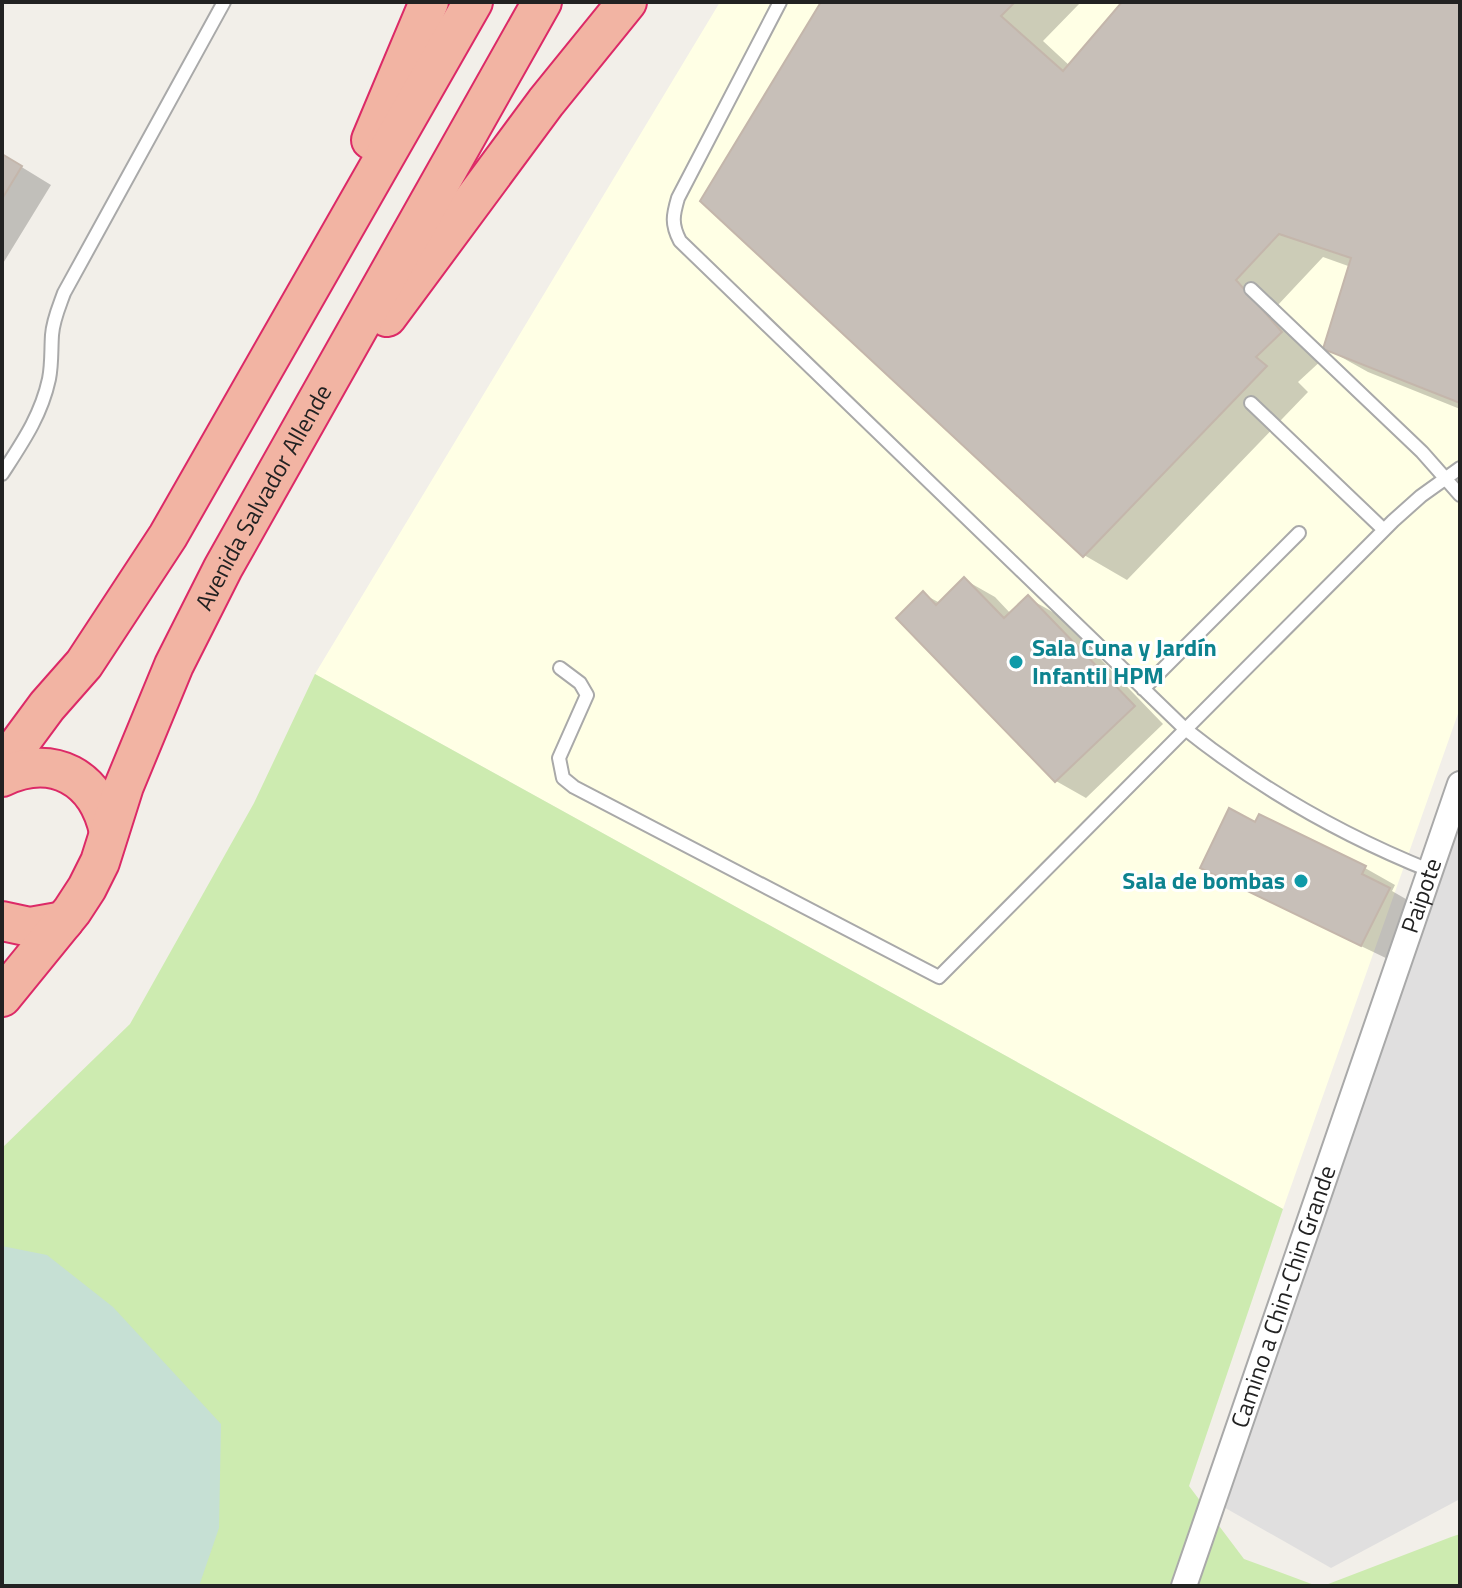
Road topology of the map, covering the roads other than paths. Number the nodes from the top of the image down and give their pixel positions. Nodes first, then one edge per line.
1 (224, 2) edge
2 (429, 2) edge
3 (473, 2) edge
4 (542, 2) edge
5 (627, 2) edge
6 (780, 2) edge
7 (1251, 289) dead end
8 (304, 300) junction
9 (1251, 403) dead end
10 (286, 455) junction
11 (1460, 468) edge
12 (2, 474) edge
13 (1445, 478) junction
14 (1460, 495) edge
15 (1384, 530) junction
16 (1299, 533) dead end
17 (560, 668) dead end
18 (1143, 689) junction
19 (1184, 728) junction
20 (2, 767) edge
21 (2, 777) edge
22 (1460, 785) edge
23 (109, 832) junction
24 (1431, 871) junction
25 (2, 921) edge
26 (64, 921) junction
27 (2, 997) edge
28 (1384, 1007) joint
29 (1184, 1586) edge

1 - 12 lane
2 - 8 highway
3 - 8 highway
4 - 10 highway, Avenida Salvador Allende
5 - 10 highway
6 - 18 lane
7 - 13 lane
8 - 20 highway
9 - 15 lane
10 - 23 highway, Avenida Salvador Allende
11 - 13 lane
13 - 14 lane
13 - 15 lane
15 - 19 lane
16 - 18 lane
17 - 19 lane
18 - 19 lane
19 - 24 lane
21 - 23 highway
22 - 24 street, Paipote
23 - 26 highway, Avenida Salvador Allende
24 - 28 street, Paipote
25 - 26 highway
26 - 27 highway, Avenida Salvador Allende
28 - 29 street, Camino a Chin-Chin Grande

